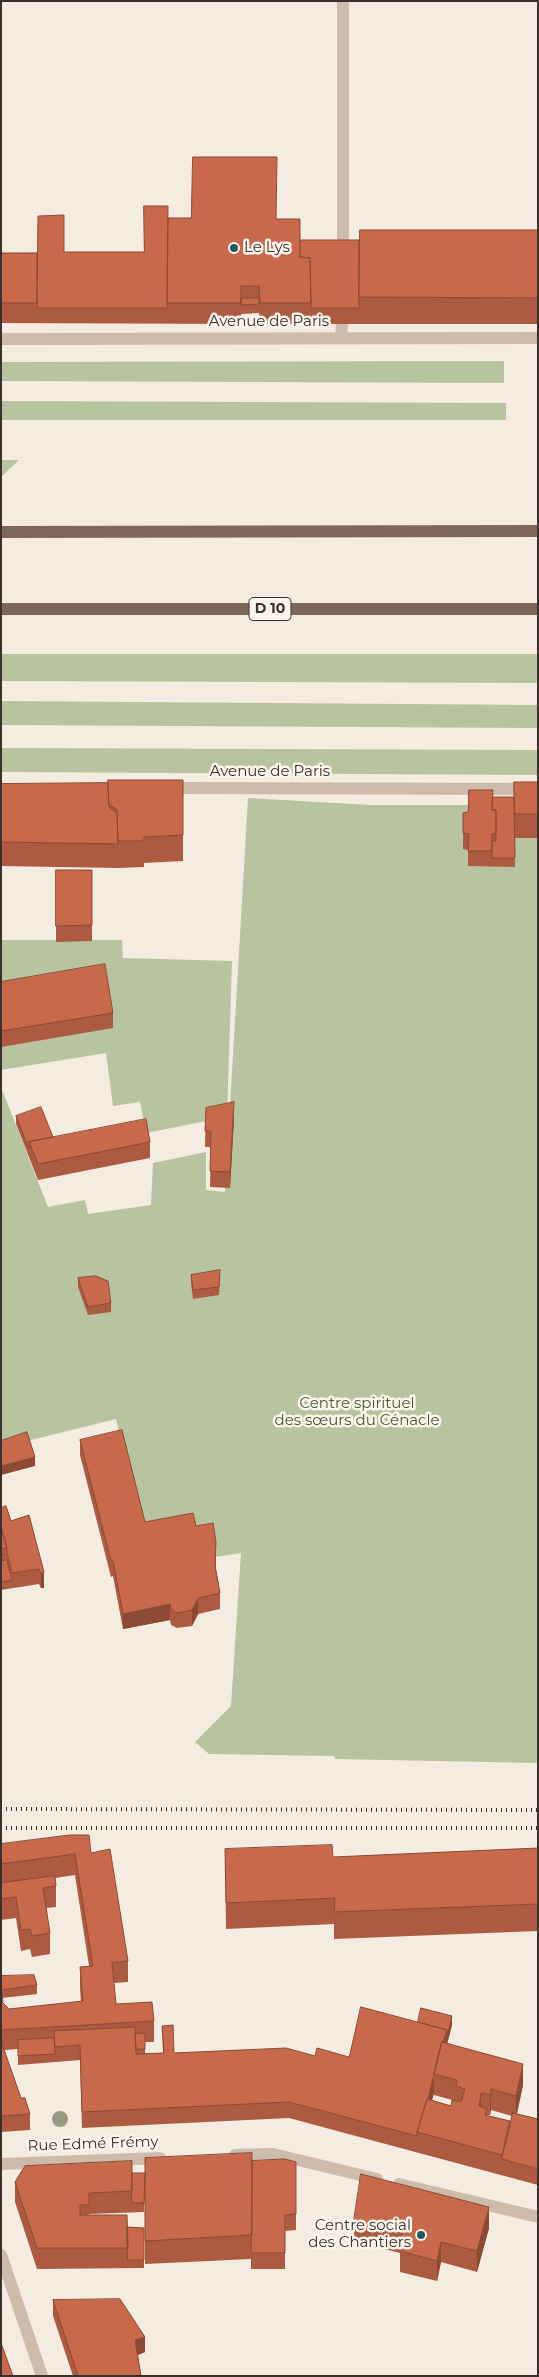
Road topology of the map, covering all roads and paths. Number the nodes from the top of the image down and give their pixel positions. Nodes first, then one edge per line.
1 (343, 1) edge
2 (343, 256) edge
3 (342, 324) edge
4 (341, 337) junction
5 (538, 338) edge
6 (1, 340) edge
7 (538, 531) edge
8 (1, 532) edge
9 (1, 609) edge
10 (538, 610) edge
11 (157, 788) edge
12 (538, 789) edge
13 (224, 2156) edge
14 (176, 2157) edge
15 (1, 2164) edge
16 (538, 2217) edge
17 (1, 2255) edge
18 (42, 2376) edge

1 - 2 street
3 - 4 street
4 - 5 street, Avenue de Paris
4 - 6 street, Avenue de Paris
7 - 8 main road
9 - 10 main road, D 10
11 - 12 street, Avenue de Paris
13 - 16 street
14 - 15 street, Rue Edmé Frémy
17 - 18 street

